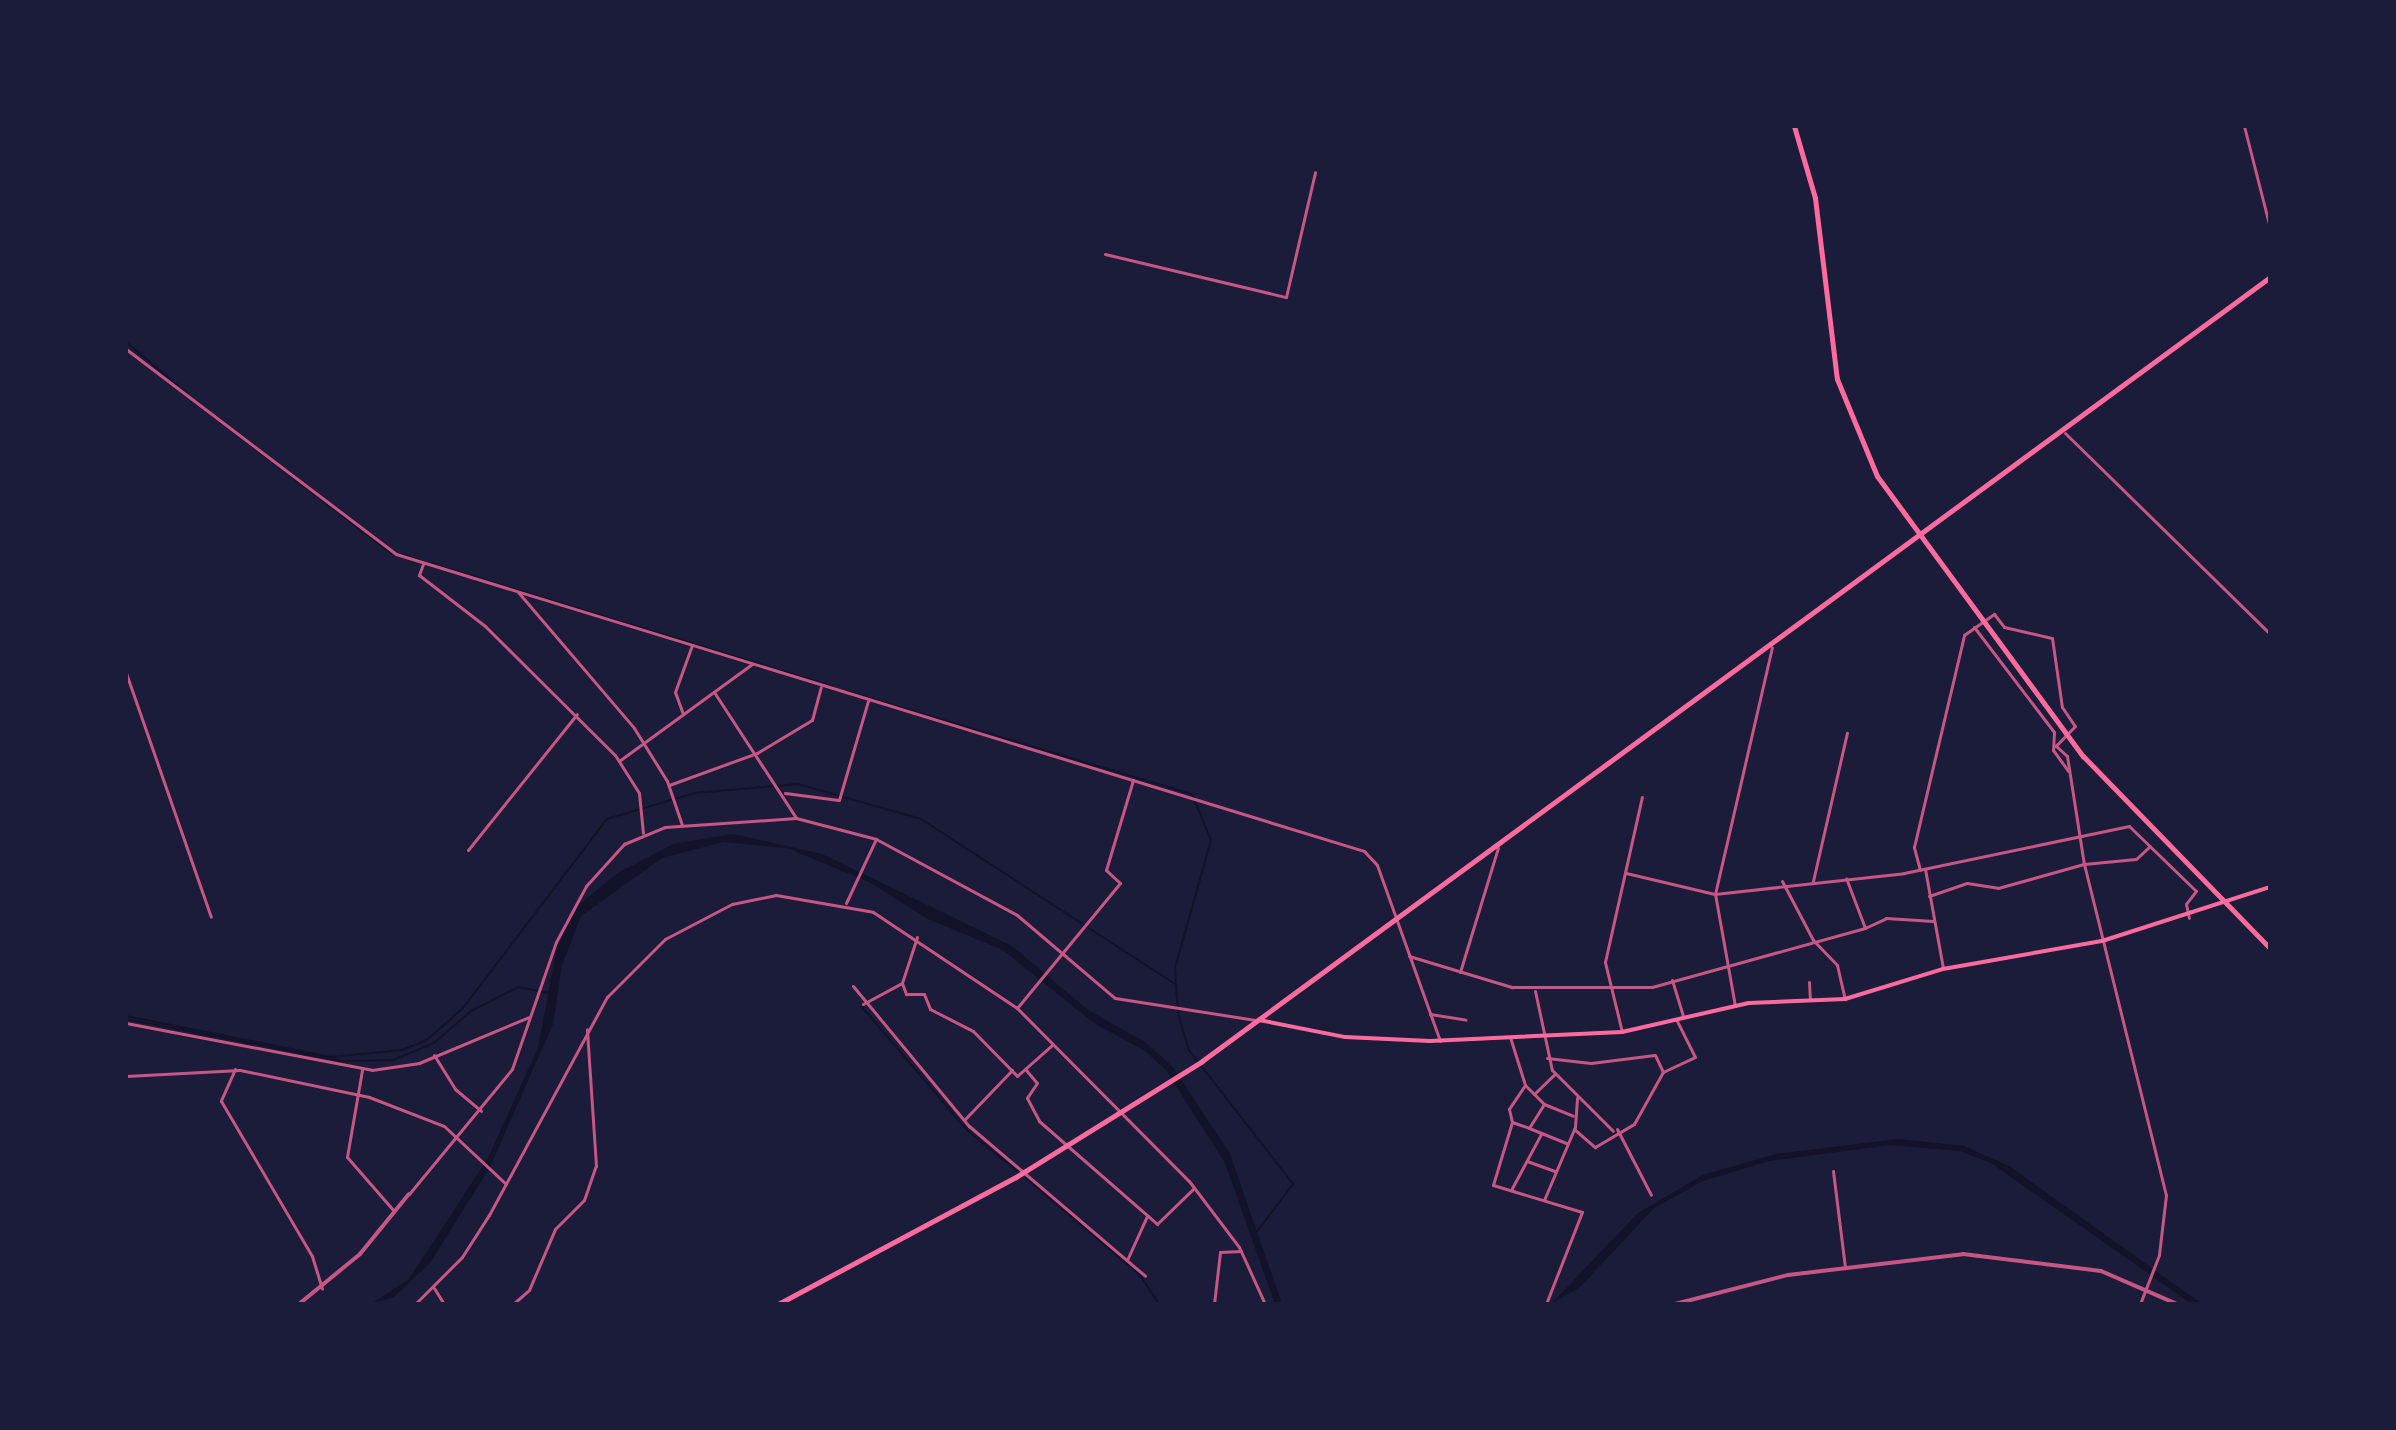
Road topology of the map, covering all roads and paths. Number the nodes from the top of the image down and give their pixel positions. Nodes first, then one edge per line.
1 (1794, 126) edge
2 (2244, 126) edge
3 (1315, 172) dead end
4 (2270, 228) edge
5 (1105, 254) dead end
6 (2270, 277) edge
7 (126, 349) edge
8 (2065, 433) junction
9 (1920, 537) junction
10 (423, 564) junction
11 (518, 592) junction
12 (1982, 621) junction
13 (1974, 627) junction
14 (2270, 634) edge
15 (692, 645) junction
16 (1772, 648) junction
17 (753, 663) junction
18 (126, 673) edge
19 (822, 686) junction
20 (714, 692) junction
21 (868, 701) junction
22 (577, 714) junction
23 (683, 714) junction
24 (1847, 733) dead end
25 (2066, 735) junction
26 (644, 743) junction
27 (757, 753) junction
28 (619, 761) junction
29 (2070, 773) junction
30 (1133, 780) junction
31 (669, 785) junction
32 (785, 793) junction
33 (1642, 797) dead end
34 (796, 818) junction
35 (682, 825) junction
36 (2077, 832) junction
37 (643, 833) junction
38 (876, 839) junction
39 (2150, 846) junction
40 (1498, 848) junction
41 (468, 850) dead end
42 (2084, 864) junction
43 (1922, 870) junction
44 (1626, 873) junction
45 (1846, 877) junction
46 (1782, 881) junction
47 (1813, 881) junction
48 (2270, 887) edge
49 (1715, 894) junction
50 (1929, 896) junction
51 (846, 903) junction
52 (2226, 903) junction
53 (211, 917) dead end
54 (2189, 918) junction
55 (1933, 921) junction
56 (1397, 922) junction
57 (1865, 928) junction
58 (917, 937) junction
59 (1813, 940) junction
60 (2102, 941) junction
61 (2270, 948) edge
62 (1057, 953) junction
63 (1409, 956) junction
64 (1725, 964) junction
65 (1943, 969) junction
66 (1460, 972) junction
67 (1672, 980) junction
68 (1809, 982) dead end
69 (902, 983) junction
70 (1608, 984) junction
71 (853, 986) dead end
72 (1535, 990) junction
73 (1845, 999) junction
74 (1810, 1000) junction
75 (862, 1004) junction
76 (1735, 1006) junction
77 (1017, 1008) junction
78 (1430, 1014) junction
79 (529, 1017) junction
80 (1683, 1017) junction
81 (1676, 1019) junction
82 (1259, 1020) junction
83 (1466, 1020) dead end
84 (126, 1023) edge
85 (587, 1029) junction
86 (1622, 1032) junction
87 (1510, 1037) junction
88 (1544, 1038) junction
89 (1440, 1041) junction
90 (1052, 1045) junction
91 (434, 1055) junction
92 (1547, 1058) junction
93 (235, 1069) junction
94 (362, 1070) junction
95 (1012, 1070) junction
96 (1026, 1070) junction
97 (1663, 1072) junction
98 (1555, 1074) junction
99 (126, 1076) edge
100 (1525, 1085) junction
101 (1534, 1094) junction
102 (362, 1095) junction
103 (1577, 1097) junction
104 (1544, 1104) junction
105 (481, 1111) junction
106 (1125, 1113) junction
107 (1573, 1116) junction
108 (964, 1120) junction
109 (1512, 1122) junction
110 (1529, 1128) junction
111 (1574, 1129) junction
112 (1615, 1130) junction
113 (1542, 1133) junction
114 (457, 1139) junction
115 (1566, 1143) junction
116 (1067, 1147) junction
117 (1527, 1161) junction
118 (1555, 1171) junction
119 (1833, 1171) dead end
120 (1023, 1173) junction
121 (506, 1184) junction
122 (1194, 1188) junction
123 (1511, 1190) junction
124 (409, 1194) joint
125 (1651, 1195) dead end
126 (1544, 1200) junction
127 (394, 1211) junction
128 (1147, 1215) junction
129 (1241, 1251) junction
130 (1127, 1260) junction
131 (1845, 1268) junction
132 (1145, 1276) dead end
133 (322, 1288) junction
134 (434, 1288) junction
135 (2147, 1288) junction
136 (299, 1304) edge
137 (415, 1304) edge
138 (444, 1304) edge
139 (513, 1304) edge
140 (778, 1304) edge
141 (1214, 1304) edge
142 (1265, 1304) edge
143 (1546, 1304) edge
144 (1675, 1304) edge
145 (2140, 1304) edge
146 (2177, 1304) edge

1 - 9 main road
2 - 4 street
3 - 5 street
6 - 8 main road
7 - 10 street
8 - 9 main road
8 - 14 street
9 - 12 main road
9 - 16 main road
10 - 11 street
10 - 22 street
11 - 15 street
11 - 26 street
12 - 13 street
12 - 25 main road
12 - 25 street
13 - 29 street
13 - 43 street
15 - 17 street
15 - 23 street
16 - 40 main road
16 - 49 street
17 - 19 street
17 - 20 street
18 - 53 street
19 - 21 street
19 - 27 street
20 - 23 street
20 - 27 street
21 - 30 street
21 - 32 street
22 - 28 street
22 - 41 street
23 - 26 street
24 - 47 street
25 - 29 street
25 - 52 main road
26 - 28 street
26 - 31 street
27 - 31 street
27 - 32 street
28 - 37 street
29 - 36 street
30 - 56 street
30 - 62 street
31 - 35 street
32 - 34 street
33 - 44 street
34 - 35 street
34 - 38 street
35 - 37 street
36 - 39 street
36 - 42 street
36 - 43 street
37 - 79 street
38 - 51 street
38 - 62 street
39 - 42 street
39 - 54 street
40 - 56 main road
40 - 66 street
42 - 50 street
42 - 60 street
43 - 45 street
43 - 50 street
44 - 49 street
44 - 70 street
45 - 47 street
45 - 57 street
46 - 47 street
46 - 49 street
46 - 59 street
48 - 52 main road
49 - 64 street
50 - 55 street
51 - 58 street
51 - 85 street
52 - 54 main road
52 - 61 main road
54 - 60 main road
55 - 57 street
55 - 65 street
56 - 63 street
56 - 82 main road
57 - 59 street
58 - 69 street
58 - 77 street
59 - 64 street
59 - 73 street
60 - 65 main road
60 - 135 street
62 - 77 street
62 - 82 street
63 - 66 street
63 - 78 street
64 - 67 street
64 - 76 street
65 - 73 main road
66 - 72 street
67 - 70 street
67 - 80 street
68 - 74 street
69 - 75 street
69 - 95 street
70 - 72 street
70 - 86 street
71 - 75 street
72 - 88 street
73 - 74 main road
74 - 76 main road
75 - 108 street
76 - 80 main road
77 - 90 street
78 - 83 street
78 - 89 street
79 - 91 street
79 - 105 street
80 - 81 main road
81 - 86 main road
81 - 97 street
82 - 89 main road
82 - 106 main road
84 - 94 street
85 - 121 street
85 - 139 street
86 - 88 main road
87 - 88 main road
87 - 89 main road
87 - 100 street
88 - 92 street
90 - 96 street
90 - 106 street
91 - 94 street
91 - 105 street
92 - 97 street
92 - 98 street
93 - 99 street
93 - 102 street
93 - 133 street
94 - 102 street
95 - 96 street
95 - 108 street
96 - 116 street
97 - 112 street
98 - 101 street
98 - 103 street
100 - 101 street
100 - 109 street
101 - 104 street
102 - 114 street
102 - 127 street
103 - 107 street
103 - 112 street
104 - 107 street
104 - 110 street
105 - 114 street
106 - 116 main road
106 - 122 street
107 - 111 street
108 - 120 street
109 - 110 street
109 - 123 street
110 - 113 street
111 - 112 street
111 - 115 street
112 - 125 street
113 - 115 street
113 - 117 street
114 - 121 street
114 - 124 street
115 - 118 street
116 - 120 main road
116 - 128 street
117 - 118 street
117 - 123 street
118 - 126 street
119 - 131 street
120 - 130 street
120 - 140 main road
121 - 134 street
122 - 128 street
122 - 129 street
123 - 126 street
124 - 127 street
126 - 143 street
127 - 133 street
128 - 130 street
129 - 141 street
129 - 142 street
130 - 132 street
131 - 135 street
131 - 144 street
133 - 136 street
134 - 137 street
134 - 138 street
135 - 145 street
135 - 146 street

